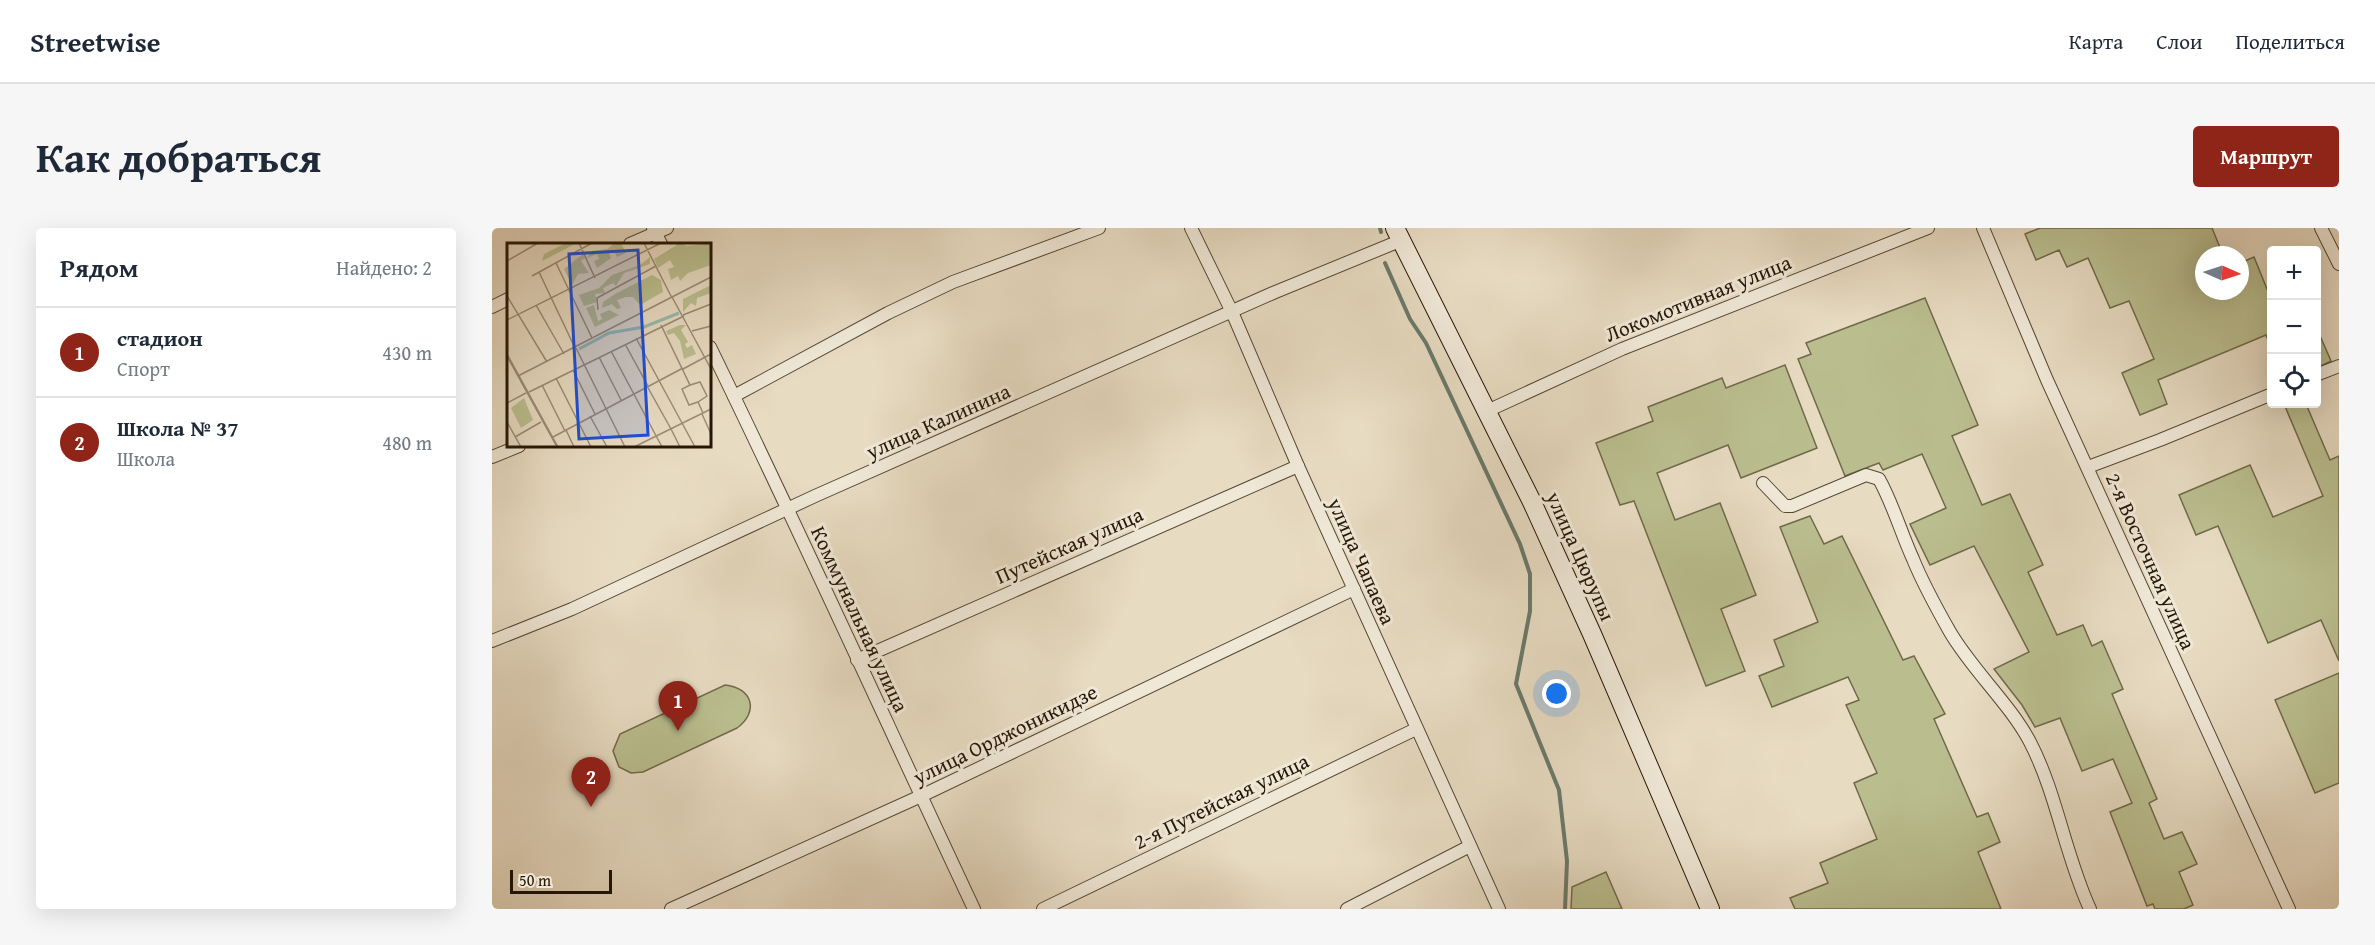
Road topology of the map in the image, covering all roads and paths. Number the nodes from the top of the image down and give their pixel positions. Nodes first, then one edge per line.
1 (1099, 228) edge
2 (1191, 228) edge
3 (1928, 228) edge
4 (1983, 228) edge
5 (2321, 228) edge
6 (1400, 232) edge
7 (659, 233) edge
8 (633, 243) edge
9 (2339, 264) edge
10 (507, 300) edge
11 (492, 307) edge
12 (1232, 312) junction
13 (711, 349) edge
14 (2339, 366) edge
15 (2321, 373) edge
16 (734, 396) junction
17 (2267, 396) edge
18 (1487, 411) junction
19 (517, 447) edge
20 (492, 457) edge
21 (1298, 466) junction
22 (2088, 467) junction
23 (1763, 483) dead end
24 (789, 509) junction
25 (1354, 589) junction
26 (492, 641) edge
27 (857, 660) junction
28 (1416, 729) junction
29 (921, 796) junction
30 (1470, 846) junction
31 (671, 909) edge
32 (974, 909) edge
33 (1043, 909) edge
34 (1347, 909) edge
35 (1499, 909) edge
36 (1710, 909) edge
37 (2090, 909) edge
38 (2289, 909) edge

1 - 16 street
2 - 12 street, улица Чапаева
3 - 18 street, Локомотивная улица
4 - 22 street, 2-я Восточная улица
5 - 9 street
6 - 12 street, улица Калинина
6 - 18 street, улица Цюрупы
7 - 8 street
10 - 11 street
12 - 21 street, улица Чапаева
12 - 24 street, улица Калинина
13 - 16 street, Коммунальная улица
14 - 15 street
16 - 24 street, Коммунальная улица
17 - 22 street
18 - 36 street, улица Цюрупы
19 - 20 street
21 - 25 street, улица Чапаева
21 - 27 street, Путейская улица
22 - 38 street, 2-я Восточная улица
23 - 37 street
24 - 26 street, улица Калинина
24 - 27 street, Коммунальная улица
25 - 28 street, улица Чапаева
25 - 29 street, улица Орджоникидзе
27 - 29 street, Коммунальная улица
28 - 30 street, улица Чапаева
28 - 33 street, 2-я Путейская улица
29 - 31 street, улица Орджоникидзе
29 - 32 street, Коммунальная улица
30 - 34 street
30 - 35 street, улица Чапаева

